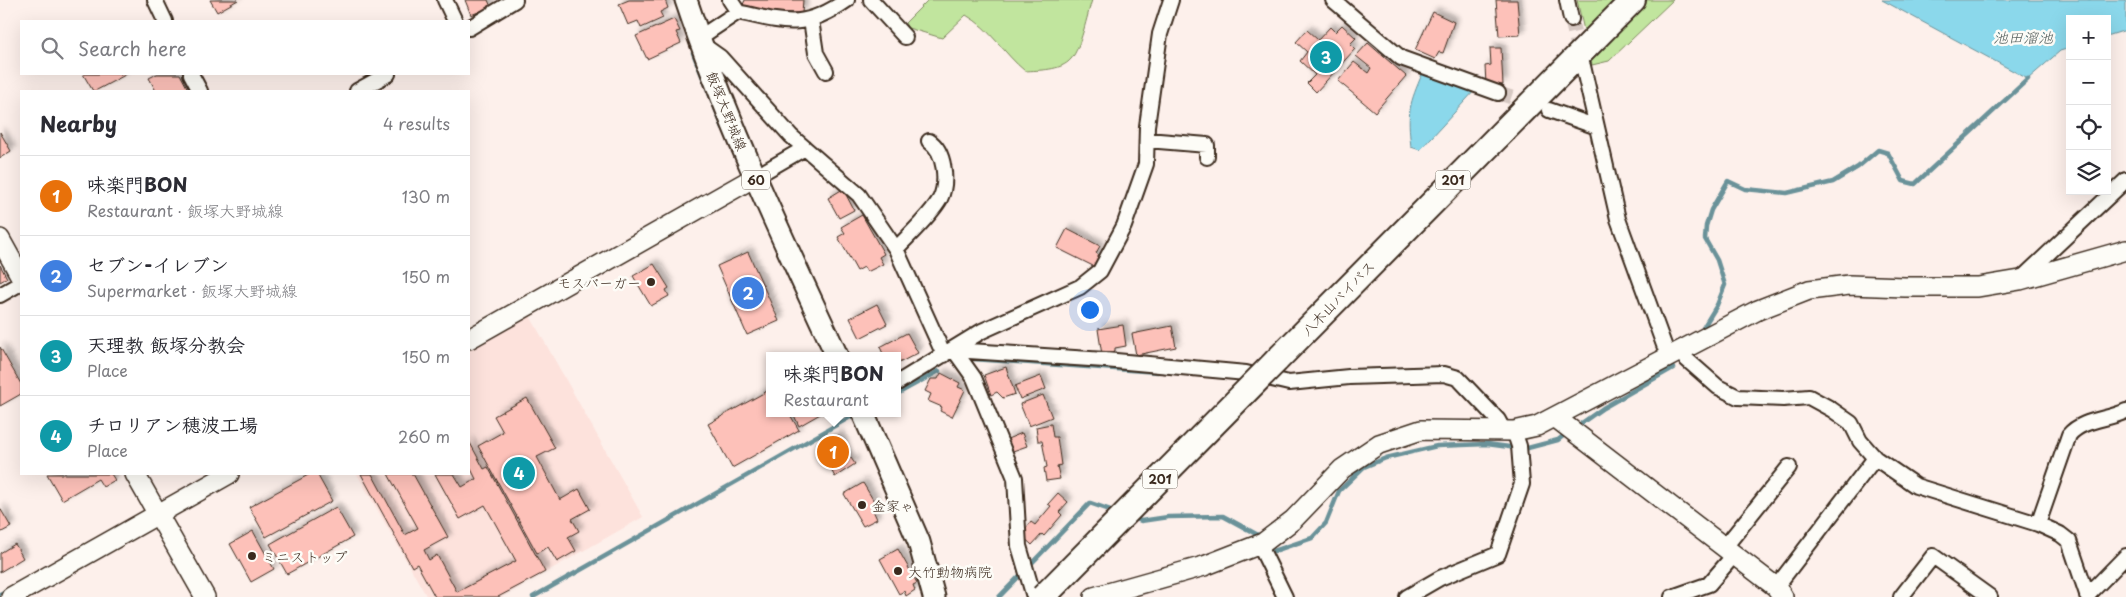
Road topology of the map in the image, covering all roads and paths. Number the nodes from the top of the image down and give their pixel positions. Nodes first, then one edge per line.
1 (155, 0) edge
2 (445, 0) edge
3 (515, 0) edge
4 (686, 0) edge
5 (730, 0) edge
6 (847, 0) edge
7 (871, 0) edge
8 (1172, 0) edge
9 (1333, 0) edge
10 (1567, 0) edge
11 (1632, 0) edge
12 (738, 12) junction
13 (1571, 19) tunnel mouth
14 (165, 20) edge
15 (455, 20) edge
16 (811, 20) junction
17 (470, 27) edge
18 (905, 37) dead end
19 (700, 41) junction
20 (1583, 66) tunnel mouth
21 (826, 71) dead end
22 (192, 75) edge
23 (386, 75) edge
24 (199, 90) edge
25 (359, 90) edge
26 (1498, 93) tunnel mouth
27 (1549, 110) tunnel mouth
28 (1597, 127) junction
29 (1147, 140) junction
30 (929, 141) dead end
31 (805, 148) junction
32 (1207, 157) dead end
33 (755, 177) junction
34 (2126, 180) edge
35 (0, 239) edge
36 (896, 249) junction
37 (2125, 253) edge
38 (20, 275) edge
39 (2020, 280) junction
40 (20, 284) edge
41 (0, 295) edge
42 (470, 338) edge
43 (835, 352) edge
44 (949, 352) junction
45 (1673, 354) junction
46 (901, 381) edge
47 (2126, 411) edge
48 (865, 417) edge
49 (1567, 426) junction
50 (1514, 440) junction
51 (1876, 458) junction
52 (1790, 467) dead end
53 (136, 475) edge
54 (227, 475) edge
55 (159, 514) junction
56 (2038, 524) junction
57 (1259, 544) junction
58 (1729, 551) junction
59 (2126, 556) edge
60 (1780, 592) edge
61 (11, 597) edge
62 (205, 597) edge
63 (934, 597) edge
64 (1034, 597) edge
65 (1043, 597) edge
66 (1094, 597) edge
67 (1284, 597) edge
68 (1407, 597) edge
69 (1672, 597) edge
70 (1901, 597) edge
71 (1990, 597) edge
72 (2087, 597) edge

1 - 14 street
2 - 15 street
3 - 17 street
4 - 19 main road, 飯塚大野城線 / 60
5 - 12 street
6 - 16 street
7 - 18 street
8 - 29 street
9 - 26 street
10 - 13 street
11 - 65 highway, 八木山バイパス / 201, bridge
12 - 16 street
12 - 19 street
16 - 21 street
19 - 31 street
19 - 33 main road, 飯塚大野城線 / 60
20 - 28 street
22 - 24 street
23 - 25 street
27 - 28 street
28 - 45 street
29 - 32 street
29 - 44 street
30 - 36 street
31 - 33 street
31 - 36 street
33 - 42 street
33 - 43 main road, 飯塚大野城線 / 60
34 - 39 street
35 - 38 street
36 - 44 street
37 - 39 street
39 - 45 street
40 - 41 street
44 - 46 street
44 - 50 street
44 - 64 street
45 - 49 street
45 - 51 street
47 - 56 street
48 - 63 main road
49 - 50 street
49 - 58 street
50 - 57 street
50 - 68 street
51 - 56 street
51 - 60 street
52 - 58 street
53 - 55 street
54 - 55 street
55 - 61 street
55 - 62 street
56 - 72 street
57 - 66 street
57 - 67 street
58 - 60 street
58 - 69 street
59 - 72 street
70 - 71 street

